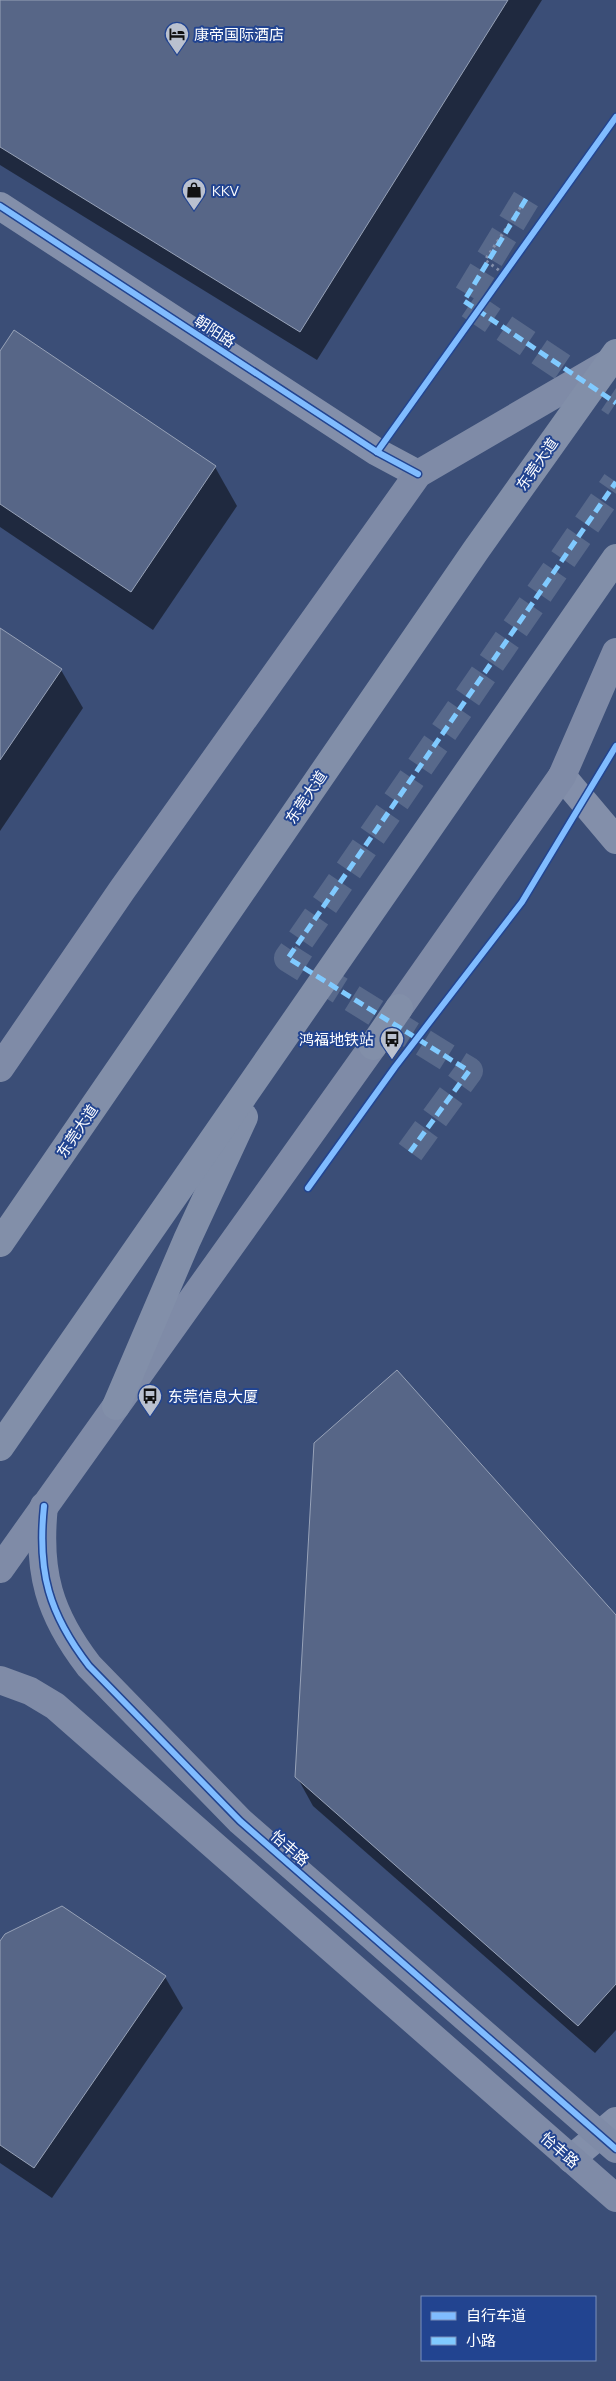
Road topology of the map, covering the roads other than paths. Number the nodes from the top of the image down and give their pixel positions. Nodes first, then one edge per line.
1 (0, 206) edge
2 (613, 358) edge
3 (418, 474) junction
4 (616, 558) edge
5 (616, 652) edge
6 (562, 776) junction
7 (616, 840) edge
8 (275, 1050) junction
9 (0, 1068) edge
10 (0, 1243) edge
11 (116, 1406) junction
12 (0, 1447) edge
13 (44, 1506) junction
14 (0, 1569) edge
15 (0, 1680) edge
16 (611, 2135) edge
17 (571, 2159) junction
18 (616, 2198) edge

1 - 3 street, 朝阳路
2 - 3 main road
2 - 10 main road, 东莞大道
3 - 9 main road
4 - 8 main road
5 - 6 main road
6 - 7 street
6 - 11 main road
8 - 11 main road
8 - 12 main road
11 - 13 main road
13 - 14 main road
13 - 16 main road, 怡丰路
15 - 17 main road, 怡丰路
16 - 17 street
17 - 18 main road, 怡丰路

